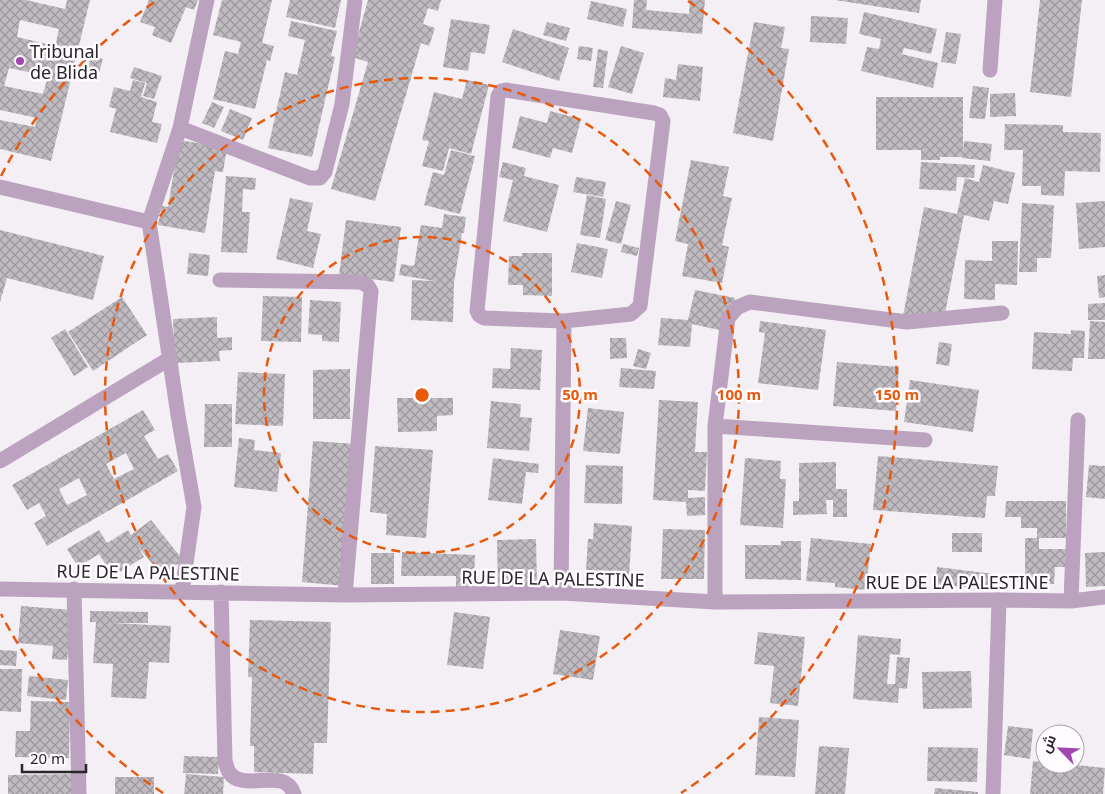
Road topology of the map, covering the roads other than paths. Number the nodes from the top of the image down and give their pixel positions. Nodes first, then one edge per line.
1 (207, 0) edge
2 (355, 0) edge
3 (995, 0) edge
4 (990, 70) dead end
5 (180, 128) junction
6 (0, 187) edge
7 (149, 222) junction
8 (220, 280) dead end
9 (1002, 313) dead end
10 (564, 320) junction
11 (170, 359) junction
12 (1078, 420) dead end
13 (715, 426) junction
14 (925, 440) dead end
15 (0, 461) edge
16 (0, 589) edge
17 (74, 590) junction
18 (182, 592) junction
19 (221, 592) junction
20 (561, 593) junction
21 (345, 595) junction
22 (1105, 597) edge
23 (999, 600) junction
24 (1070, 601) junction
25 (715, 602) junction
26 (78, 794) edge
27 (294, 794) edge
28 (993, 794) edge

1 - 5 street
2 - 5 street
3 - 4 street
5 - 7 street
6 - 7 street
7 - 11 street
8 - 21 street
9 - 13 street
10 - 10 street
10 - 20 street
11 - 15 street
11 - 18 street
12 - 24 street
13 - 14 street
13 - 25 street
16 - 17 street, RUE DE LA PALESTINE
17 - 18 street, RUE DE LA PALESTINE
17 - 26 street
18 - 19 street, RUE DE LA PALESTINE
19 - 21 street, RUE DE LA PALESTINE
19 - 27 street
20 - 21 street, RUE DE LA PALESTINE
20 - 25 street, RUE DE LA PALESTINE
22 - 24 street, RUE DE LA PALESTINE
23 - 24 street, RUE DE LA PALESTINE
23 - 25 street, RUE DE LA PALESTINE
23 - 28 street

